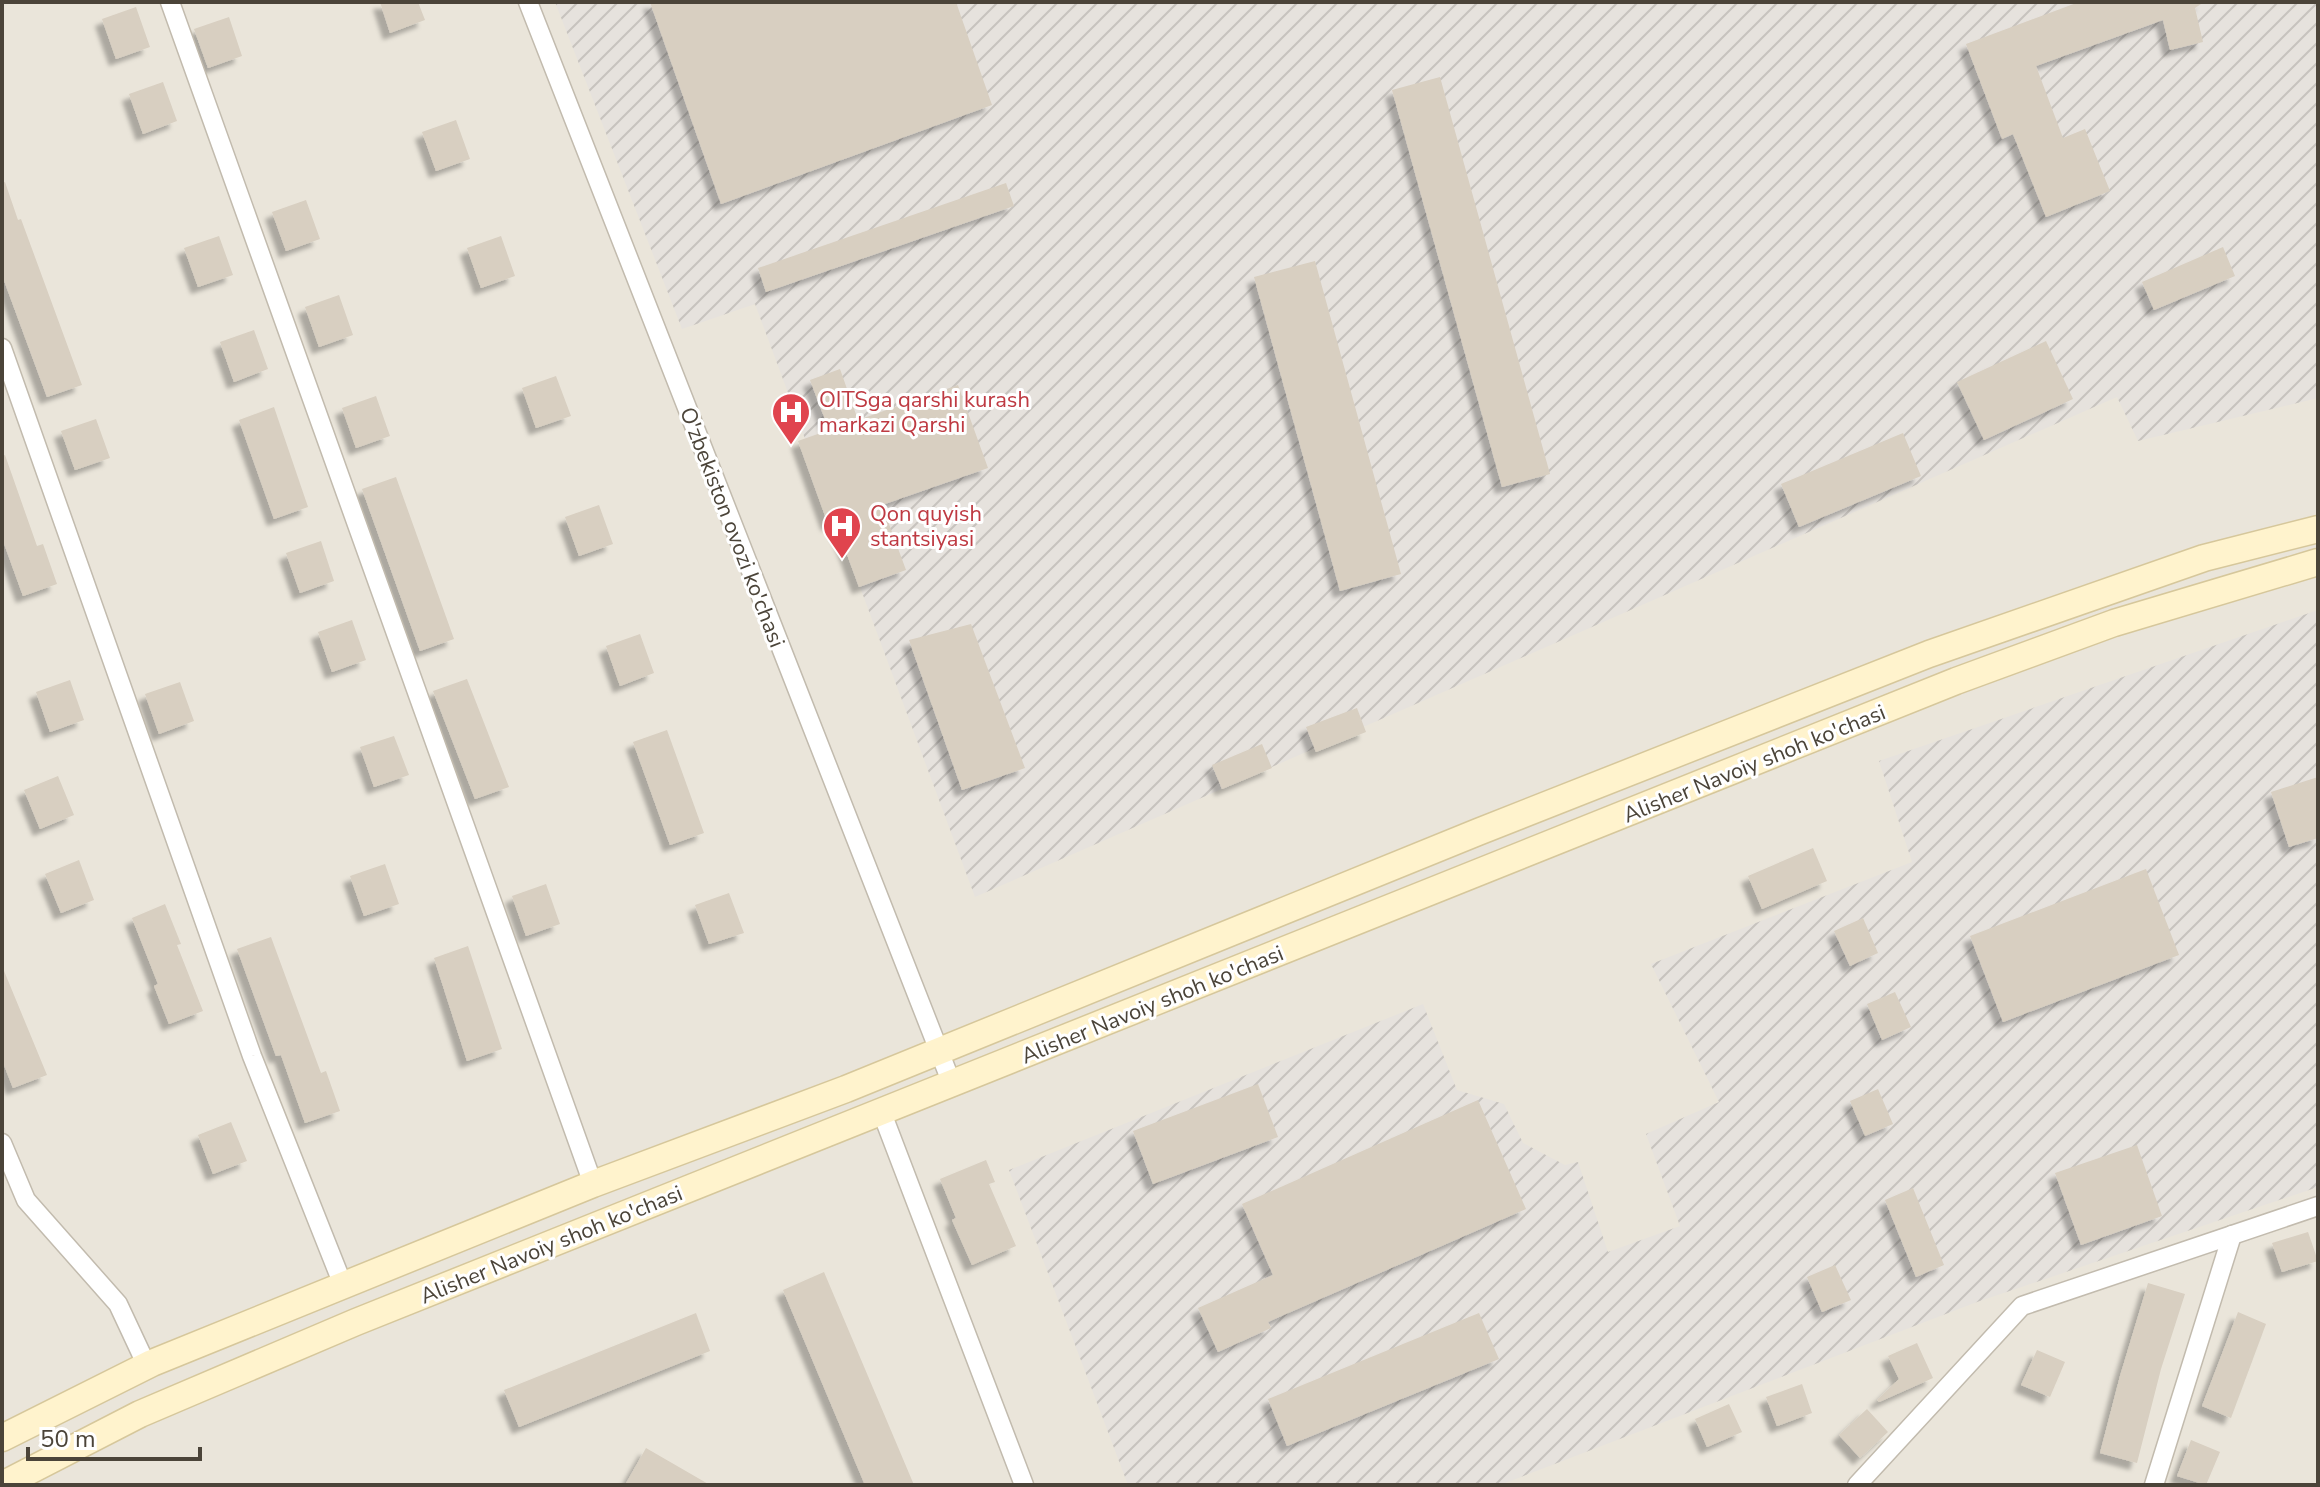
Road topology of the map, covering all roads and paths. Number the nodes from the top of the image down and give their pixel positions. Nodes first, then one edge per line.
1 (170, 2) edge
2 (528, 2) edge
3 (2, 348) edge
4 (2318, 529) edge
5 (2318, 562) edge
6 (939, 1051) junction
7 (952, 1084) junction
8 (882, 1113) junction
9 (2, 1143) edge
10 (593, 1184) junction
11 (2318, 1206) edge
12 (2232, 1235) junction
13 (343, 1285) junction
14 (147, 1366) junction
15 (2, 1438) edge
16 (2, 1485) edge
17 (1024, 1485) edge
18 (1857, 1485) edge
19 (2154, 1485) edge

1 - 10 street
2 - 6 street, O'zbekiston ovozi ko'chasi
3 - 13 street
4 - 6 main road, Alisher Navoiy shoh ko'chasi
5 - 7 main road, Alisher Navoiy shoh ko'chasi
6 - 7 street, O'zbekiston ovozi ko'chasi
6 - 10 main road, Alisher Navoiy shoh ko'chasi
7 - 8 main road, Alisher Navoiy shoh ko'chasi
8 - 16 main road, Alisher Navoiy shoh ko'chasi
8 - 17 street
9 - 14 street
10 - 13 main road, Alisher Navoiy shoh ko'chasi
11 - 12 street
12 - 18 street
12 - 19 street
13 - 14 main road, Alisher Navoiy shoh ko'chasi
14 - 15 main road, Alisher Navoiy shoh ko'chasi

